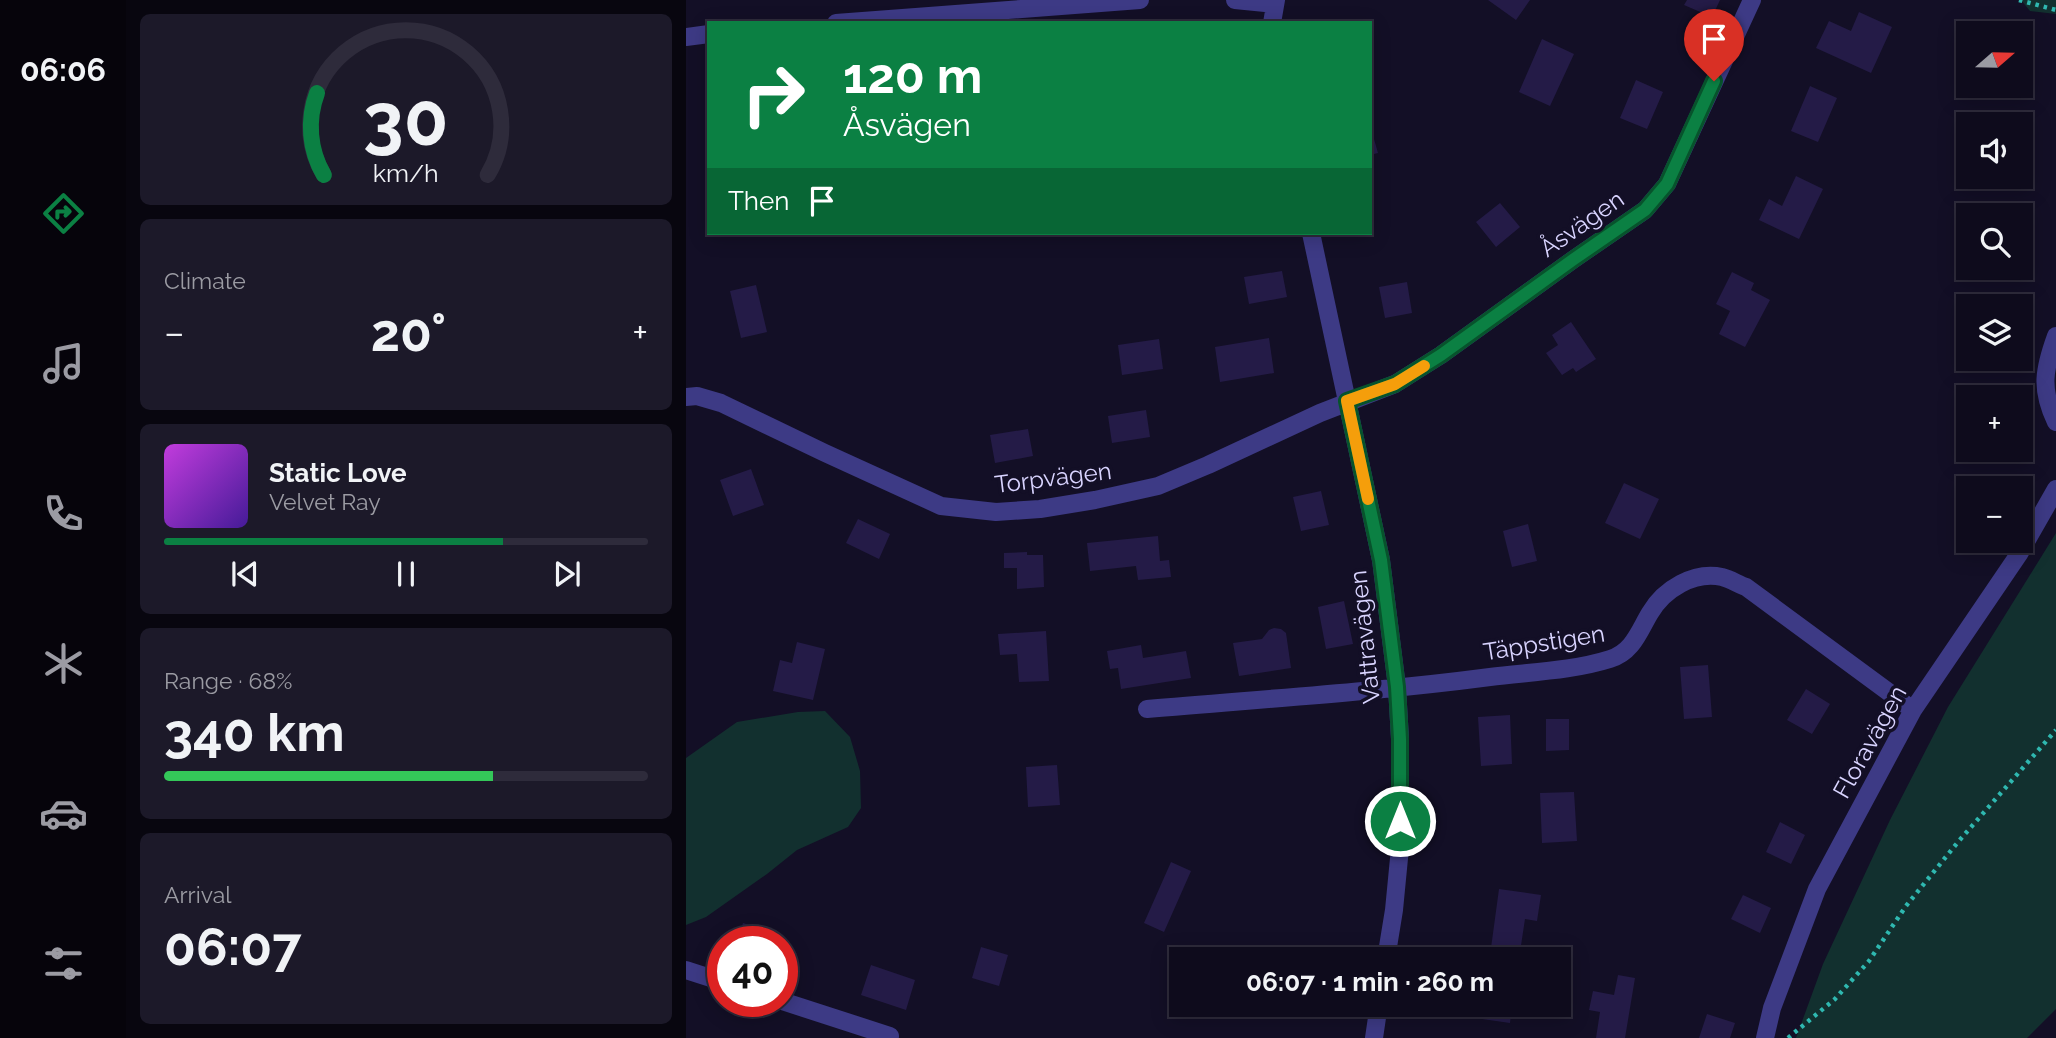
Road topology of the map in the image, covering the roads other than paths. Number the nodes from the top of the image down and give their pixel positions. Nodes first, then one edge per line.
1 (1140, 0) edge
2 (1235, 0) edge
3 (1752, 0) edge
4 (1276, 2) edge
5 (862, 21) edge
6 (1272, 21) edge
7 (707, 34) edge
8 (686, 37) edge
9 (1311, 235) edge
10 (2056, 336) edge
11 (686, 397) edge
12 (1347, 401) junction
13 (2056, 422) edge
14 (2056, 489) edge
15 (1397, 687) junction
16 (1147, 709) dead end
17 (1913, 710) junction
18 (1388, 947) edge
19 (686, 970) edge
20 (707, 977) edge
21 (798, 1006) edge
22 (1377, 1017) edge
23 (890, 1036) edge
24 (1374, 1038) edge
25 (1765, 1038) edge

1 - 5 street
2 - 4 street
3 - 12 street, Åsvägen
4 - 6 street
7 - 8 street
9 - 12 street, Vattravägen
10 - 13 street
11 - 12 street, Torpvägen
12 - 15 street, Vattravägen
14 - 17 street, Floravägen
15 - 16 street, Täppstigen
15 - 17 street, Täppstigen
15 - 18 street, Vattravägen
17 - 25 street, Floravägen
19 - 20 street
21 - 23 street
22 - 24 street

